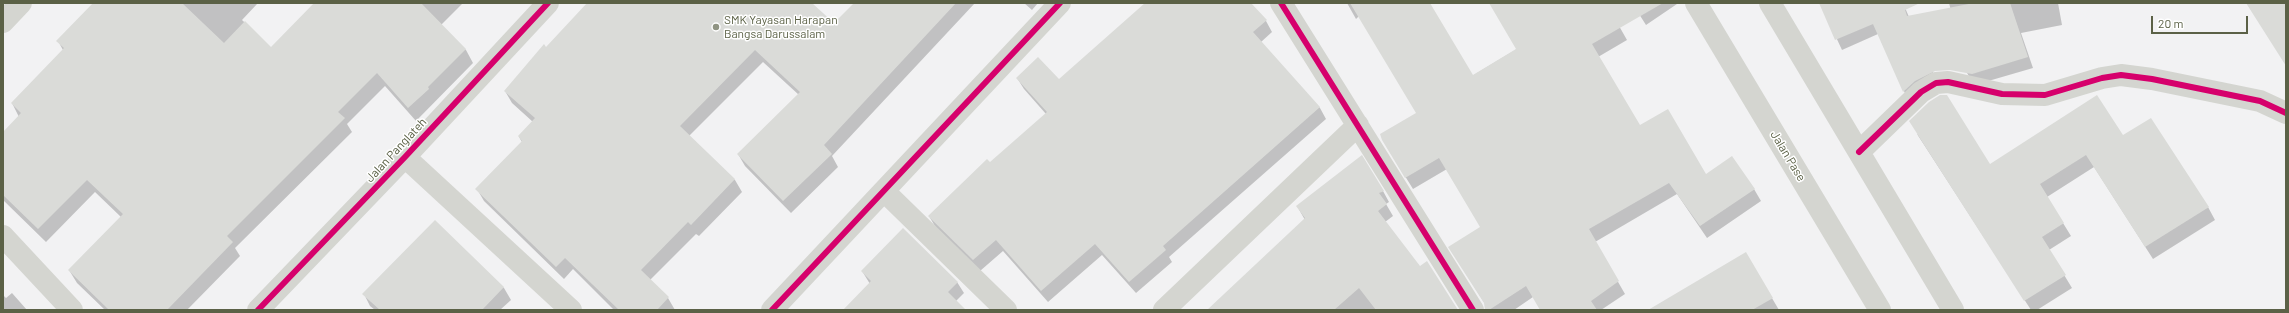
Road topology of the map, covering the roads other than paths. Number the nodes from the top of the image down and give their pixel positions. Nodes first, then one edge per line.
1 (21, 3) edge
2 (548, 3) edge
3 (1060, 3) edge
4 (1281, 3) edge
5 (1696, 3) edge
6 (1770, 3) edge
7 (3, 22) edge
8 (2286, 113) edge
9 (1358, 126) junction
10 (1858, 152) junction
11 (405, 157) junction
12 (884, 191) junction
13 (3, 236) edge
14 (1951, 309) edge
15 (72, 310) edge
16 (258, 310) edge
17 (571, 310) edge
18 (772, 310) edge
19 (1006, 310) edge
20 (1164, 310) edge
21 (1473, 310) edge
22 (1880, 310) edge

1 - 7 street
2 - 11 street, Jalan Panglateh
3 - 12 street
4 - 9 street
5 - 22 street, Jalan Pase
6 - 10 street
8 - 10 street
9 - 20 street
9 - 21 street
10 - 14 street
11 - 16 street, Jalan Panglateh
11 - 17 street
12 - 18 street
12 - 19 street
13 - 15 street

